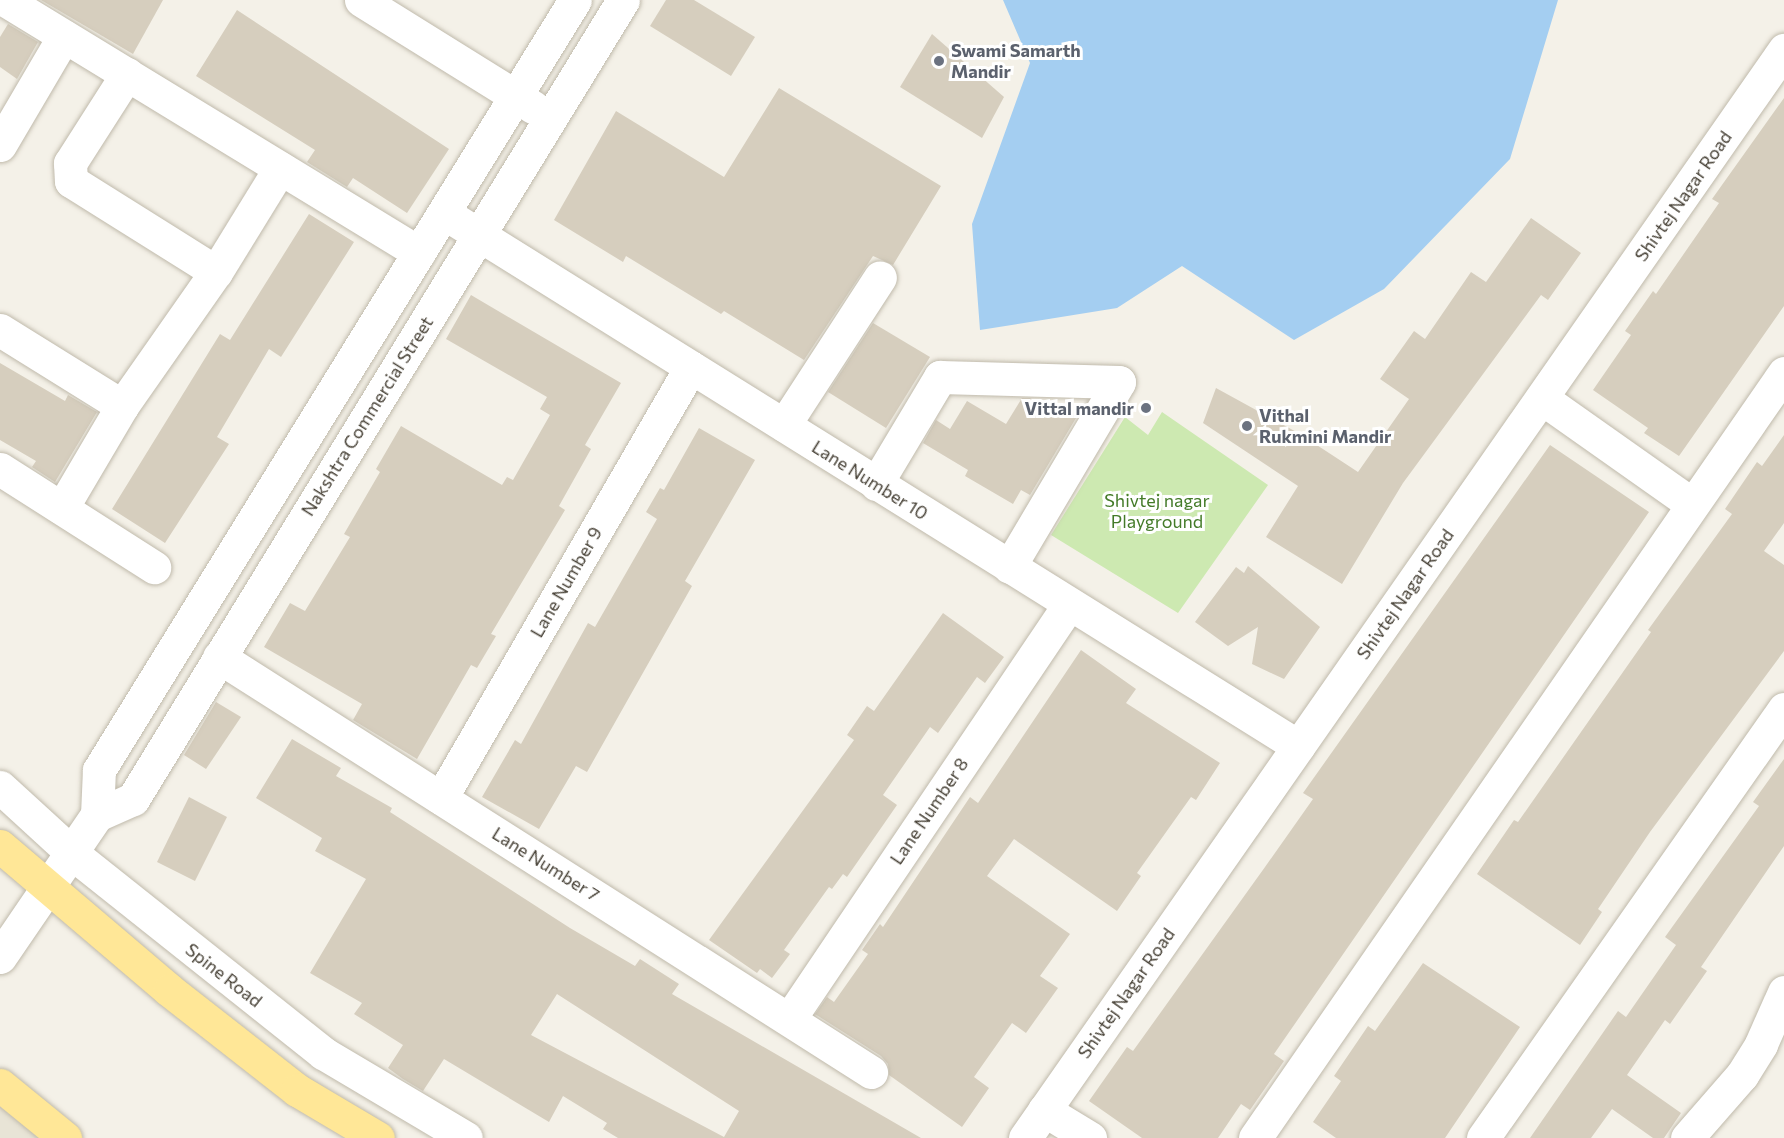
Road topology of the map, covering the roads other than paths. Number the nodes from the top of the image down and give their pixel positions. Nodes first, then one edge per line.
1 (5, 0) edge
2 (361, 0) edge
3 (575, 0) edge
4 (623, 0) edge
5 (64, 36) junction
6 (1784, 50) edge
7 (127, 74) junction
8 (516, 96) junction
9 (550, 118) junction
10 (0, 145) edge
11 (280, 168) junction
12 (444, 213) junction
13 (479, 234) junction
14 (419, 253) junction
15 (216, 272) junction
16 (880, 277) dead end
17 (0, 330) edge
18 (691, 367) junction
19 (1784, 374) edge
20 (1543, 399) junction
21 (122, 406) junction
22 (784, 425) junction
23 (0, 469) edge
24 (876, 484) junction
25 (1692, 504) junction
26 (62, 508) junction
27 (154, 567) dead end
28 (1008, 567) junction
29 (1069, 605) junction
30 (219, 657) junction
31 (1784, 709) edge
32 (1298, 746) junction
33 (0, 787) edge
34 (441, 798) junction
35 (97, 815) junction
36 (0, 846) edge
37 (73, 854) junction
38 (49, 890) junction
39 (0, 957) edge
40 (1784, 992) edge
41 (790, 1018) junction
42 (871, 1072) dead end
43 (0, 1085) edge
44 (1044, 1110) junction
45 (65, 1138) edge
46 (378, 1138) edge
47 (466, 1138) edge
48 (1025, 1138) edge
49 (1090, 1138) edge
50 (1255, 1138) edge
51 (1483, 1138) edge
52 (1687, 1138) edge

1 - 5 street
2 - 8 street
3 - 8 street
4 - 9 street, Nakshtra Commercial Street
5 - 7 street
5 - 10 street
6 - 20 street, Shivtej Nagar Road
7 - 11 street
7 - 15 street
8 - 9 street
8 - 12 street
9 - 13 street, Nakshtra Commercial Street
11 - 14 street
11 - 15 street
12 - 13 street, Lane Number 10
12 - 14 street
13 - 18 street, Lane Number 10
13 - 30 street, Nakshtra Commercial Street
14 - 35 street
15 - 21 street
16 - 22 street
17 - 21 street
18 - 22 street, Lane Number 10
18 - 34 street, Lane Number 9
19 - 25 street
20 - 25 street
20 - 32 street, Shivtej Nagar Road
21 - 26 street
22 - 24 street, Lane Number 10
23 - 26 street
24 - 28 street, Lane Number 10
24 - 28 street
25 - 50 street
26 - 27 street
28 - 29 street, Lane Number 10
29 - 32 street, Lane Number 10
29 - 41 street, Lane Number 8
30 - 34 street, Lane Number 7
30 - 35 street, Nakshtra Commercial Street
31 - 51 street
32 - 44 street, Shivtej Nagar Road
33 - 37 street, Spine Road
34 - 41 street, Lane Number 7
35 - 37 street
36 - 38 main road
37 - 38 street
37 - 47 street, Spine Road
38 - 39 street
38 - 46 main road
40 - 52 street
41 - 42 street, Lane Number 7
43 - 45 main road
44 - 48 street, Shivtej Nagar Road
44 - 49 street

